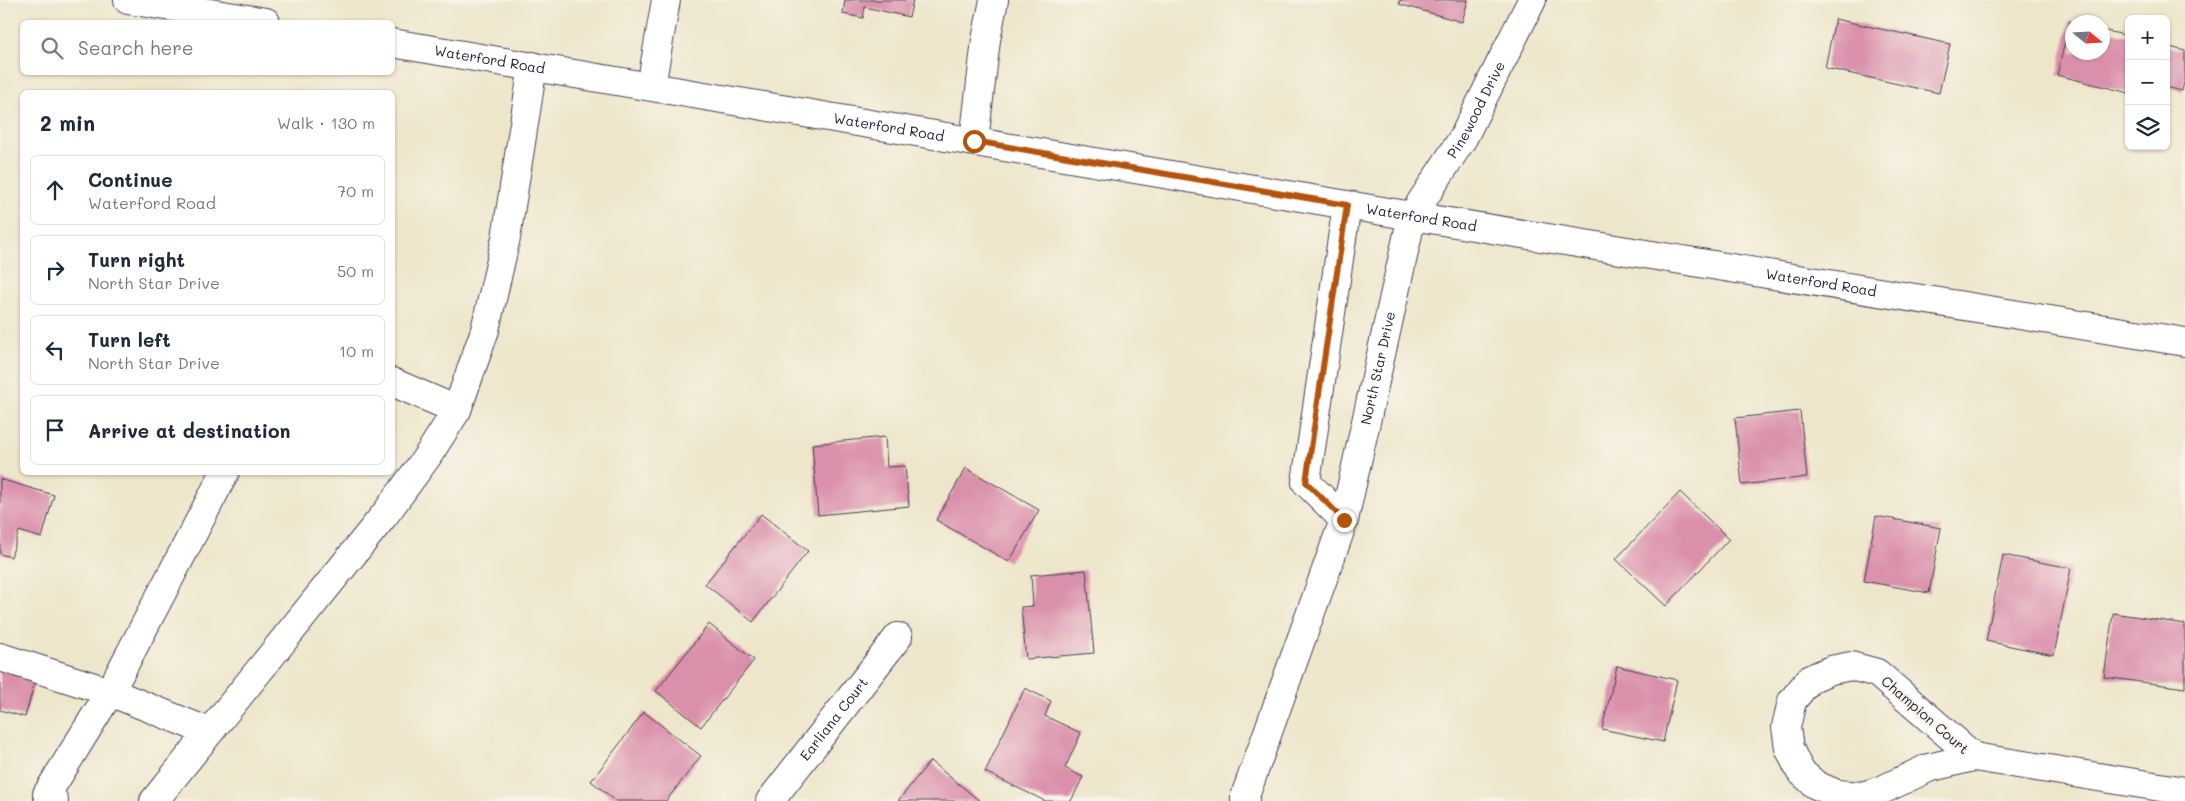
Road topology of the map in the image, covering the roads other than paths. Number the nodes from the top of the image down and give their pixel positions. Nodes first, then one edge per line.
1 (128, 0) edge
2 (666, 0) edge
3 (994, 0) edge
4 (1532, 0) edge
5 (253, 20) edge
6 (395, 43) edge
7 (533, 66) junction
8 (651, 86) junction
9 (974, 141) junction
10 (1347, 205) junction
11 (1412, 216) junction
12 (2185, 342) edge
13 (395, 383) edge
14 (457, 410) junction
15 (223, 475) edge
16 (1344, 520) junction
17 (898, 637) dead end
18 (0, 657) edge
19 (110, 692) junction
20 (209, 732) junction
21 (1974, 757) junction
22 (2185, 791) edge
23 (54, 801) edge
24 (154, 801) edge
25 (770, 801) edge
26 (1245, 801) edge

1 - 5 street
2 - 8 street
3 - 9 street
4 - 11 street, Pinewood Drive
6 - 7 street, Waterford Road
7 - 8 street, Waterford Road
7 - 14 street
8 - 9 street, Waterford Road
9 - 10 street, Waterford Road
10 - 11 street, Waterford Road
10 - 16 street
11 - 12 street, Waterford Road
11 - 16 street, North Star Drive
13 - 14 street
14 - 20 street
15 - 19 street
16 - 26 street, North Star Drive
17 - 25 street, Earliana Court
18 - 19 street
19 - 20 street
19 - 23 street
20 - 24 street
21 - 21 street, Champion Court
21 - 22 street, Champion Court

